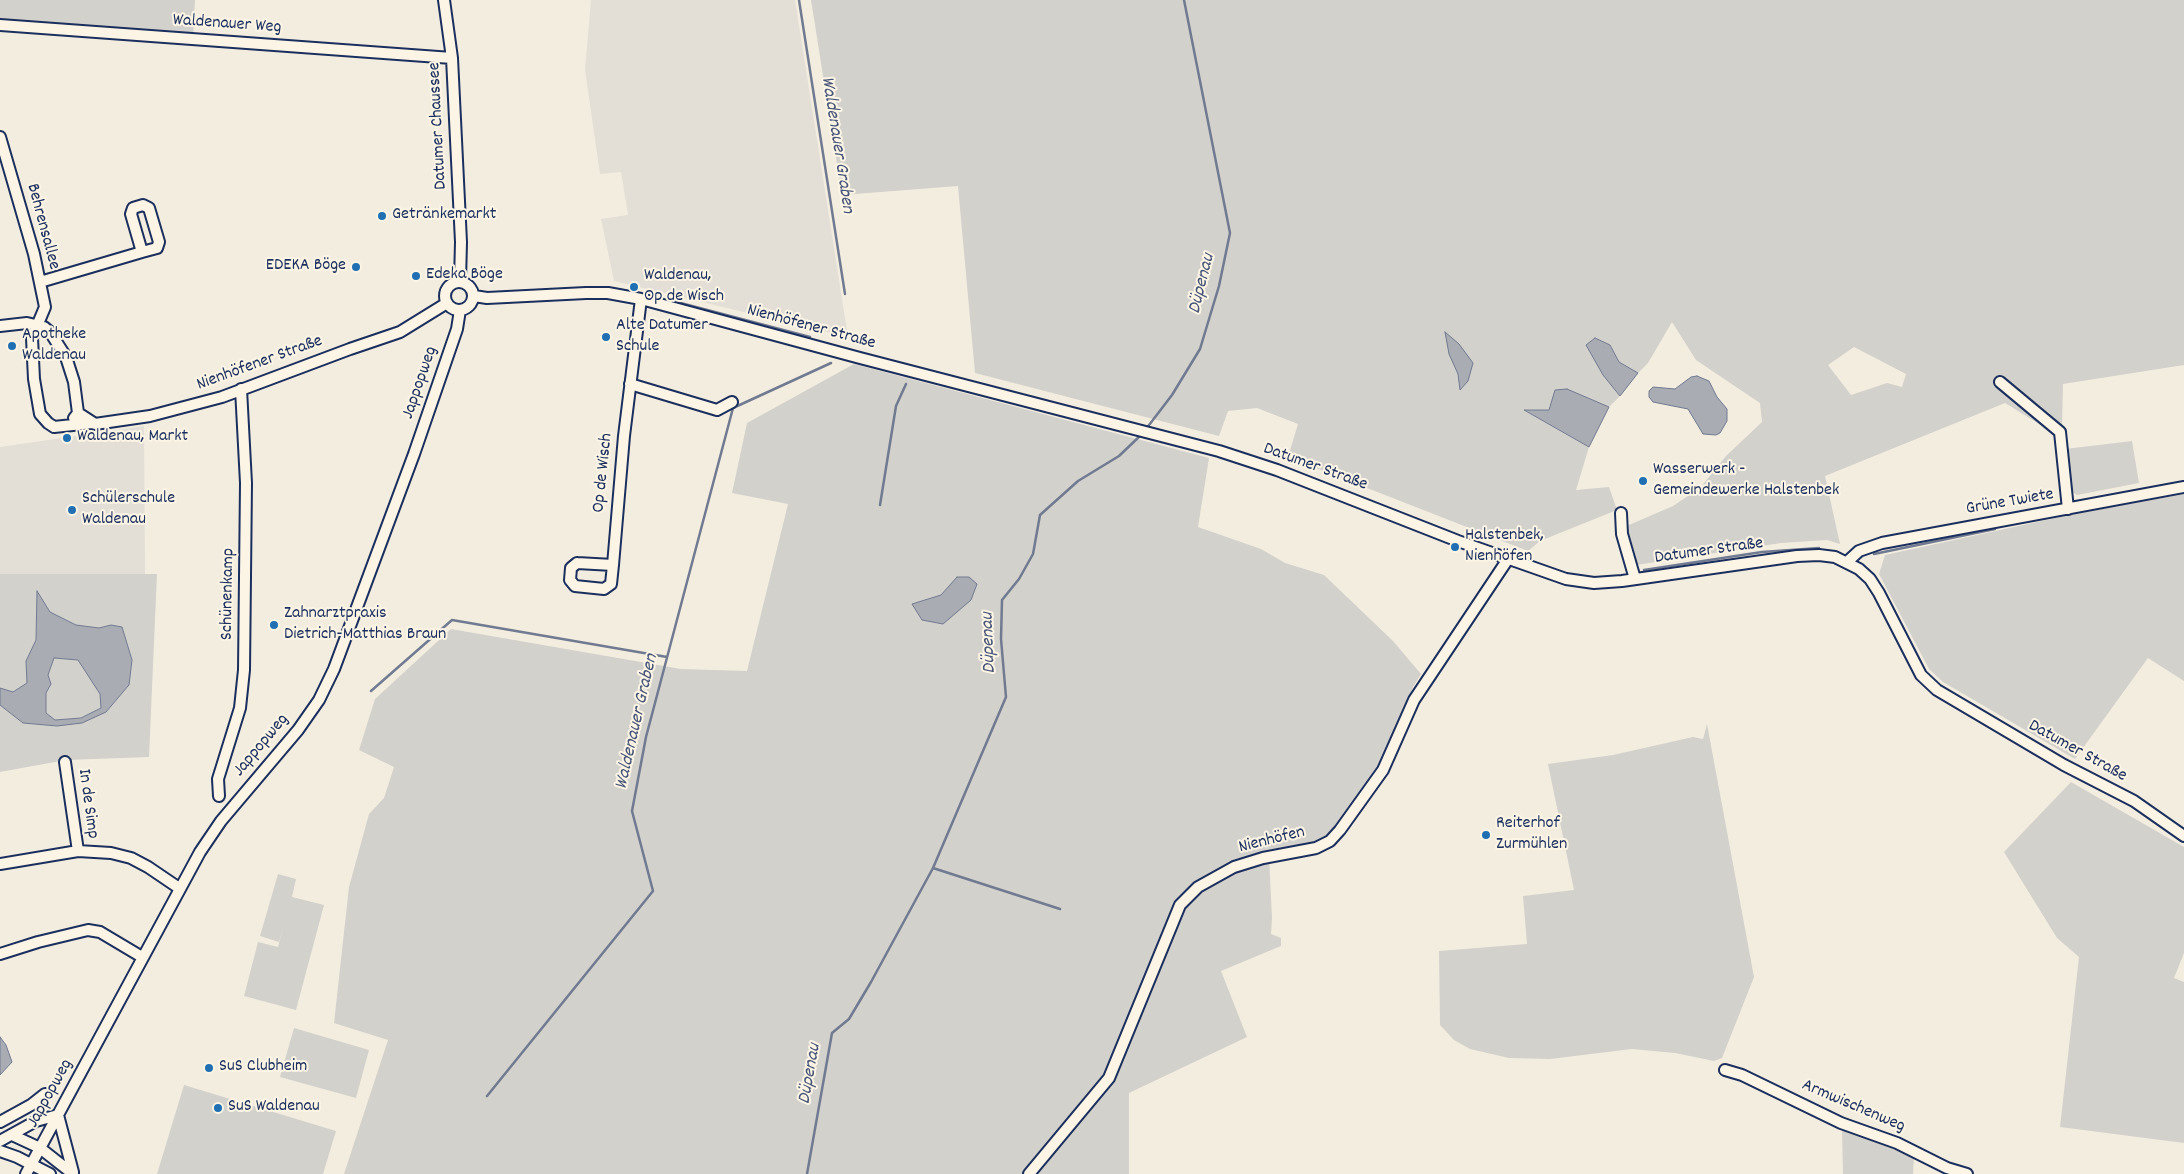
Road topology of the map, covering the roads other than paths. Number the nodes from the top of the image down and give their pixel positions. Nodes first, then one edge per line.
1 (444, 0) edge
2 (0, 25) edge
3 (452, 58) junction
4 (0, 137) edge
5 (142, 252) dead end
6 (460, 281) junction
7 (40, 282) junction
8 (474, 296) junction
9 (641, 299) junction
10 (447, 303) junction
11 (460, 310) junction
12 (37, 325) junction
13 (0, 326) edge
14 (2000, 382) dead end
15 (630, 384) junction
16 (241, 390) junction
17 (732, 402) dead end
18 (78, 413) junction
19 (92, 423) junction
20 (69, 424) junction
21 (1153, 433) joint
22 (2184, 487) edge
23 (2068, 509) junction
24 (1622, 513) dead end
25 (1508, 559) junction
26 (1847, 562) junction
27 (613, 565) dead end
28 (1635, 579) junction
29 (65, 762) dead end
30 (219, 796) dead end
31 (2184, 836) edge
32 (78, 850) junction
33 (0, 864) edge
34 (179, 888) junction
35 (0, 954) edge
36 (142, 957) junction
37 (1725, 1070) dead end
38 (45, 1094) dead end
39 (58, 1115) junction
40 (0, 1122) edge
41 (12, 1135) junction
42 (0, 1141) edge
43 (40, 1148) junction
44 (0, 1151) edge
45 (28, 1170) edge
46 (73, 1173) edge
47 (50, 1174) edge
48 (1029, 1174) edge
49 (1967, 1174) edge

1 - 3 street, Datumer Chaussee
2 - 3 street, Waldenauer Weg
3 - 6 street, Datumer Chaussee
4 - 7 street, Behrensallee
5 - 7 street
6 - 8 street
6 - 10 street
7 - 12 street, Behrensallee
8 - 9 street, Nienhöfener Straße
8 - 11 street
9 - 15 street, Op de Wisch
9 - 21 street, Nienhöfener Straße
10 - 11 street
10 - 16 street, Nienhöfener Straße
11 - 34 street, Jappopweg
12 - 13 street
12 - 18 street
12 - 20 street, Behrensallee
14 - 23 street
15 - 17 street
15 - 27 street, Op de Wisch
16 - 19 street, Nienhöfener Straße
16 - 30 street, Schünenkamp
18 - 19 street
18 - 20 street
19 - 20 street, Nienhöfener Straße
21 - 25 street, Datumer Straße
22 - 23 street, Grüne Twiete
23 - 26 street, Grüne Twiete
24 - 28 street
25 - 28 street, Datumer Straße
25 - 48 street, Nienhöfen
26 - 28 street, Datumer Straße
26 - 31 street, Datumer Straße
29 - 32 street, In de Simp
32 - 33 street, In de Simp
32 - 34 street, In de Simp
34 - 36 street, Jappopweg
35 - 36 street
36 - 39 street, Jappopweg
37 - 49 street, Armwischenweg
38 - 40 street, Jappopweg
39 - 41 street
39 - 43 street, Jappopweg
39 - 46 street
41 - 42 street
41 - 43 street
43 - 45 street, Jappopweg
43 - 46 street
44 - 45 street
45 - 47 street

